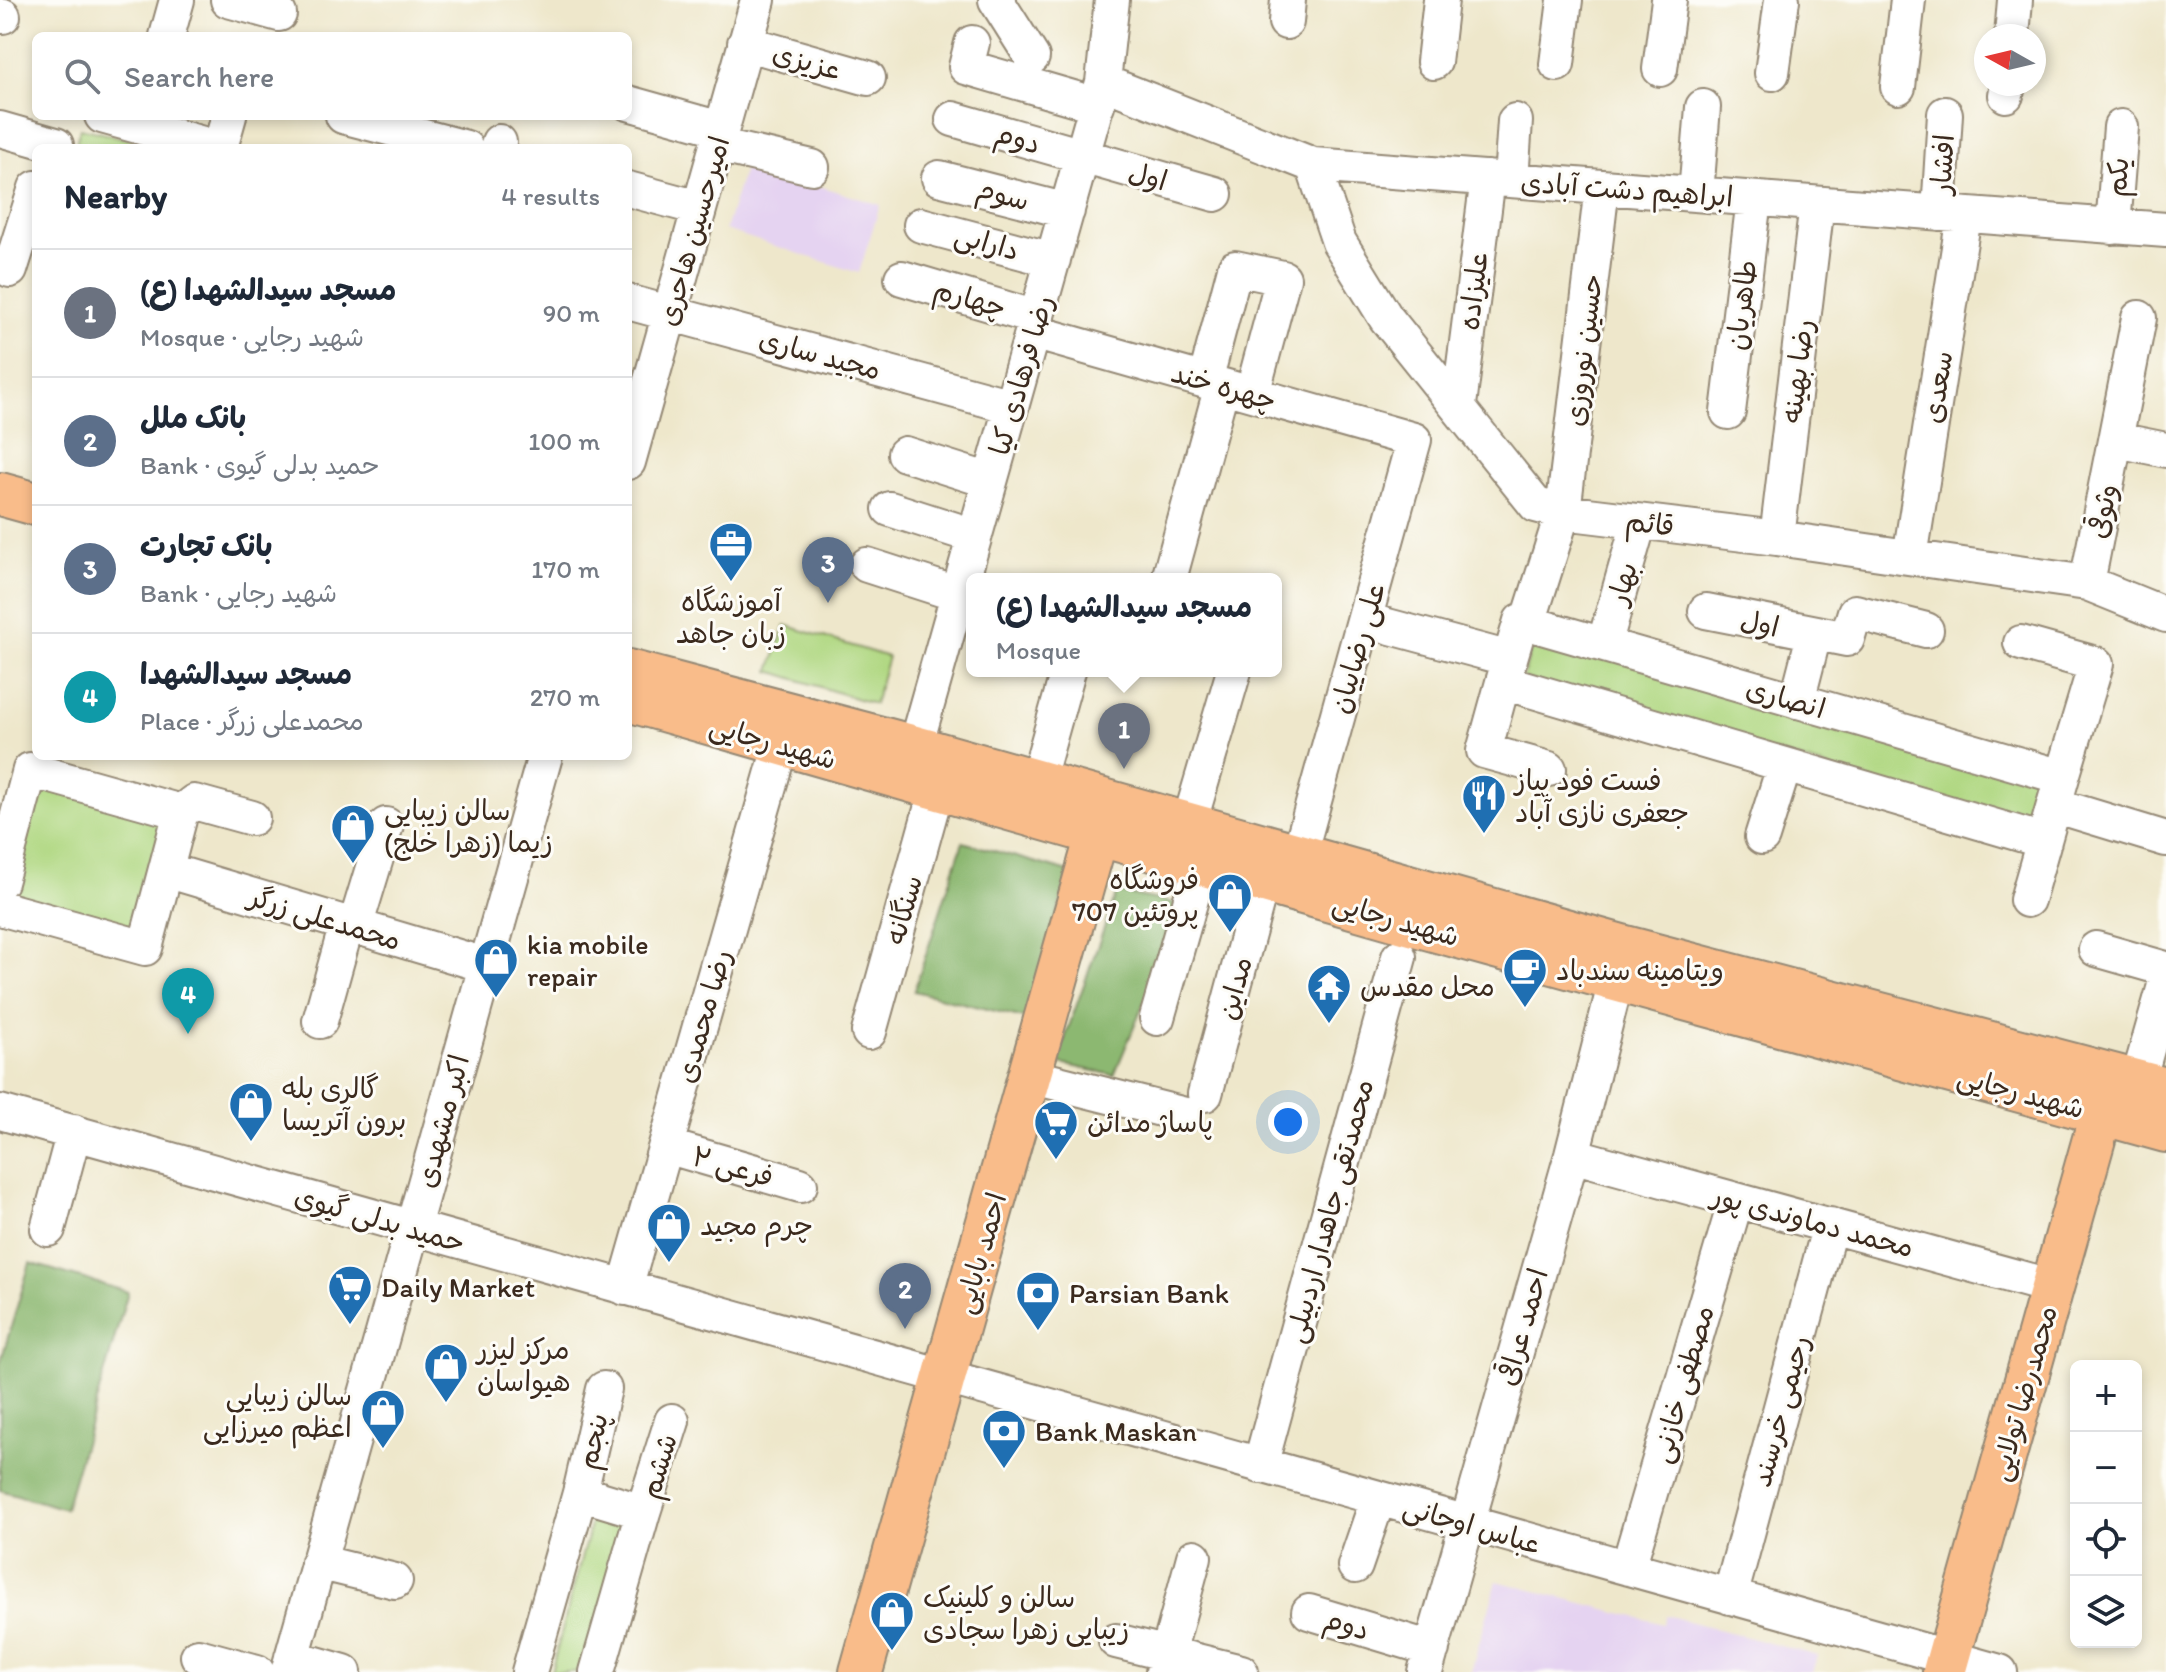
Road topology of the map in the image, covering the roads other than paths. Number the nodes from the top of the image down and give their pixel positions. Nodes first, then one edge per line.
1 (177, 0) edge
2 (228, 0) edge
3 (996, 0) edge
4 (1112, 0) edge
5 (1441, 0) edge
6 (1565, 0) edge
7 (1669, 0) edge
8 (1782, 0) edge
9 (1908, 0) edge
10 (2015, 0) edge
11 (752, 1) edge
12 (279, 14) dead end
13 (2013, 24) edge
14 (168, 32) edge
15 (745, 43) junction
16 (972, 43) dead end
17 (1032, 57) dead end
18 (1434, 62) dead end
19 (1557, 64) dead end
20 (1660, 69) dead end
21 (1772, 73) dead end
22 (868, 78) dead end
23 (1898, 87) dead end
24 (1100, 94) junction
25 (632, 104) edge
26 (1703, 107) dead end
27 (1945, 114) dead end
28 (953, 119) dead end
29 (113, 120) edge
30 (228, 120) edge
31 (363, 120) edge
32 (1515, 121) dead end
33 (2121, 127) dead end
34 (0, 129) edge
35 (141, 130) edge
36 (432, 134) edge
37 (59, 136) edge
38 (719, 137) junction
39 (202, 144) edge
40 (220, 144) edge
41 (478, 144) edge
42 (1082, 157) junction
43 (1313, 165) junction
44 (812, 167) dead end
45 (939, 178) dead end
46 (1499, 179) junction
47 (1602, 187) junction
48 (632, 190) edge
49 (1215, 194) dead end
50 (1696, 194) junction
51 (1754, 199) junction
52 (32, 201) edge
53 (1817, 204) junction
54 (699, 208) junction
55 (1067, 211) junction
56 (1951, 214) junction
57 (921, 225) dead end
58 (2113, 227) junction
59 (2166, 230) edge
60 (1053, 260) junction
61 (10, 270) dead end
62 (902, 278) dead end
63 (632, 303) edge
64 (670, 313) junction
65 (2139, 318) dead end
66 (1035, 325) junction
67 (1226, 387) junction
68 (1459, 405) junction
69 (1011, 406) junction
70 (1728, 412) dead end
71 (1414, 440) joint
72 (2117, 440) junction
73 (632, 448) edge
74 (2166, 450) edge
75 (905, 454) dead end
76 (990, 481) junction
77 (0, 494) edge
78 (32, 503) edge
79 (890, 509) dead end
80 (1563, 512) junction
81 (1639, 522) junction
82 (0, 524) edge
83 (32, 533) edge
84 (974, 536) junction
85 (1777, 538) junction
86 (1910, 557) junction
87 (867, 565) dead end
88 (1171, 573) edge
89 (2087, 583) junction
90 (957, 594) junction
91 (1706, 611) dead end
92 (2166, 615) edge
93 (1365, 620) junction
94 (1528, 623) junction
95 (1926, 630) dead end
96 (1814, 635) junction
97 (2021, 643) dead end
98 (1604, 645) junction
99 (1506, 671) junction
100 (632, 672) edge
101 (1066, 677) edge
102 (1232, 677) edge
103 (632, 701) edge
104 (1797, 701) junction
105 (781, 744) junction
106 (915, 747) junction
107 (544, 760) edge
108 (1784, 767) junction
109 (1549, 769) dead end
110 (1037, 782) junction
111 (937, 788) junction
112 (2058, 791) junction
113 (181, 812) junction
114 (252, 818) dead end
115 (1103, 818) junction
116 (1189, 824) junction
117 (386, 825) dead end
118 (6, 834) edge
119 (1762, 837) dead end
120 (2166, 839) edge
121 (2044, 841) junction
122 (1299, 855) junction
123 (1201, 864) junction
124 (166, 870) junction
125 (0, 882) edge
126 (1262, 882) junction
127 (2027, 900) dead end
128 (0, 908) edge
129 (351, 926) junction
130 (2096, 949) dead end
131 (1399, 957) dead end
132 (1621, 964) junction
133 (485, 965) junction
134 (2166, 969) edge
135 (2166, 982) edge
136 (1157, 1018) dead end
137 (320, 1021) dead end
138 (869, 1032) dead end
139 (1030, 1076) junction
140 (2154, 1081) edge
141 (0, 1112) edge
142 (2101, 1114) junction
143 (2166, 1131) edge
144 (74, 1132) junction
145 (666, 1146) junction
146 (1572, 1155) junction
147 (800, 1185) dead end
148 (1736, 1200) junction
149 (1830, 1225) junction
150 (412, 1228) junction
151 (48, 1229) dead end
152 (2053, 1287) junction
153 (625, 1288) junction
154 (945, 1378) junction
155 (604, 1389) dead end
156 (672, 1421) dead end
157 (1260, 1466) junction
158 (580, 1493) junction
159 (1378, 1499) junction
160 (643, 1512) junction
161 (1467, 1524) junction
162 (1194, 1557) dead end
163 (318, 1562) junction
164 (1355, 1566) dead end
165 (1628, 1568) junction
166 (395, 1581) dead end
167 (1730, 1597) junction
168 (1309, 1612) dead end
169 (1116, 1641) dead end
170 (198, 1656) dead end
171 (1428, 1660) edge
172 (1165, 1663) edge
173 (290, 1664) edge
174 (1946, 1665) edge
175 (257, 1672) edge
176 (344, 1672) edge
177 (529, 1672) edge
178 (597, 1672) edge
179 (861, 1672) edge
180 (1241, 1672) edge
181 (2000, 1672) edge

1 - 14 street
2 - 12 street
3 - 17 street
4 - 24 street, رضا فرهادی کیا
5 - 18 street
6 - 19 street
7 - 20 street
8 - 21 street
9 - 23 street
10 - 13 street
11 - 15 street, امیرحسین هاجری
15 - 22 street, عزیزی
15 - 38 street, امیرحسین هاجری
16 - 24 street, ابراهیم دشت آبادی
24 - 42 street, رضا فرهادی کیا
24 - 43 street, ابراهیم دشت آبادی
25 - 38 street
26 - 50 street
27 - 56 street, افشار
28 - 42 street, دوم
29 - 35 street
30 - 40 street
31 - 36 street
32 - 46 street
33 - 58 street, یکم
34 - 37 street
35 - 39 street
36 - 41 street
38 - 44 street
38 - 54 street, امیرحسین هاجری
42 - 49 street, اول
42 - 55 street, رضا فرهادی کیا
43 - 46 street, ابراهیم دشت آبادی
43 - 68 street, قائم
45 - 55 street, سوم
46 - 47 street, ابراهیم دشت آبادی
46 - 68 street, علیزاده
47 - 50 street, ابراهیم دشت آبادی
47 - 80 street, حسین نوروزی
48 - 54 street
50 - 51 street, ابراهیم دشت آبادی
51 - 53 street, ابراهیم دشت آبادی
51 - 70 street, طاهریان
52 - 61 street
53 - 56 street, ابراهیم دشت آبادی
53 - 85 street, رضا بهینه
54 - 64 street, امیرحسین هاجری
55 - 60 street, رضا فرهادی کیا
56 - 58 street, ابراهیم دشت آبادی
56 - 86 street, سعدی
57 - 60 street, دارابی
58 - 59 street, ابراهیم دشت آبادی
60 - 66 street, رضا فرهادی کیا
62 - 66 street, چهارم
63 - 64 street, مجید ساری
64 - 69 street, مجید ساری
64 - 73 street, امیرحسین هاجری
65 - 72 street, وثوقی
66 - 67 street, چهره خند
66 - 69 street, رضا فرهادی کیا
67 - 71 street, چهره خند
67 - 88 street
68 - 80 street, قائم
69 - 76 street, رضا فرهادی کیا
71 - 93 street, علی رضاییان
72 - 74 street
72 - 89 street, وثوقی
75 - 76 street
76 - 84 street, رضا فرهادی کیا
77 - 78 main road
79 - 84 street
80 - 81 street, قائم
80 - 94 street, حسین نوروزی
81 - 85 street, قائم
81 - 98 street, بهار
82 - 83 main road
84 - 90 street, رضا فرهادی کیا
85 - 86 street, قائم
86 - 89 street, قائم
87 - 90 street
89 - 92 street, قائم
90 - 106 street, رضا فرهادی کیا
91 - 96 street, اول
93 - 99 street
93 - 122 street, علی رضاییان
94 - 98 street, انصاری
94 - 99 street
95 - 96 street
96 - 104 street
97 - 112 street
98 - 104 street, انصاری
99 - 108 street
99 - 109 street
100 - 106 main road, شهید رجایی
101 - 110 street
102 - 116 street
103 - 105 main road, شهید رجایی
104 - 112 street, انصاری
105 - 111 main road, شهید رجایی
105 - 145 street, رضا محمدی
106 - 110 main road, شهید رجایی
107 - 133 street, اکبر مشهدی
108 - 119 street
108 - 121 street
110 - 115 main road, شهید رجایی
111 - 115 main road, شهید رجایی
111 - 138 street, سنگانه
112 - 120 street, انصاری
112 - 121 street
113 - 114 street
113 - 118 street
113 - 124 street
115 - 116 main road, شهید رجایی
115 - 123 main road, شهید رجایی
115 - 139 main road, احمد بابایی
116 - 122 main road, شهید رجایی
117 - 129 street
118 - 125 street
121 - 127 street
122 - 132 main road, شهید رجایی
123 - 126 main road, شهید رجایی
123 - 136 street
124 - 128 street
124 - 129 street, محمدعلی زرگر
126 - 132 main road, شهید رجایی
126 - 139 street, مداین
129 - 133 street, محمدعلی زرگر
129 - 137 street
130 - 134 street
131 - 157 street, محمدتقی جاهدار اردبیلی
132 - 140 main road, شهید رجایی
132 - 142 main road, شهید رجایی
132 - 146 street, احمد عراقی
133 - 150 street, اکبر مشهدی
135 - 140 street
139 - 154 main road, احمد بابایی
141 - 144 street, حمید بدلی گیوی
142 - 143 main road, شهید رجایی
142 - 152 main road, محمدرضا تولایی
144 - 150 street, حمید بدلی گیوی
144 - 151 street
145 - 147 street, فرعی ۲
145 - 153 street, رضا محمدی
146 - 148 street, محمد دماوندی پور
146 - 161 street, احمد عراقی
148 - 149 street, محمد دماوندی پور
148 - 165 street, مصطفی خازنی
149 - 152 street, محمد دماوندی پور
149 - 167 street, رحیمی خرسند
150 - 153 street, حمید بدلی گیوی
150 - 163 street, اکبر مشهدی
152 - 174 main road, محمدرضا تولایی
153 - 154 street, حمید بدلی گیوی
154 - 157 street, عباس اوجانی
154 - 179 main road, احمد بابایی
155 - 158 street, پنجم
156 - 160 street, ششم
157 - 159 street, عباس اوجانی
158 - 160 street
158 - 177 street, پنجم
159 - 161 street, عباس اوجانی
159 - 164 street
160 - 178 street, ششم
161 - 165 street, عباس اوجانی
161 - 171 street, احمد عراقی
162 - 172 street
163 - 166 street
163 - 173 street, اکبر مشهدی
165 - 167 street, عباس اوجانی
167 - 174 street, عباس اوجانی
168 - 171 street, دوم
169 - 172 street
170 - 175 street
172 - 180 street
173 - 176 street
174 - 181 street, عباس اوجانی

